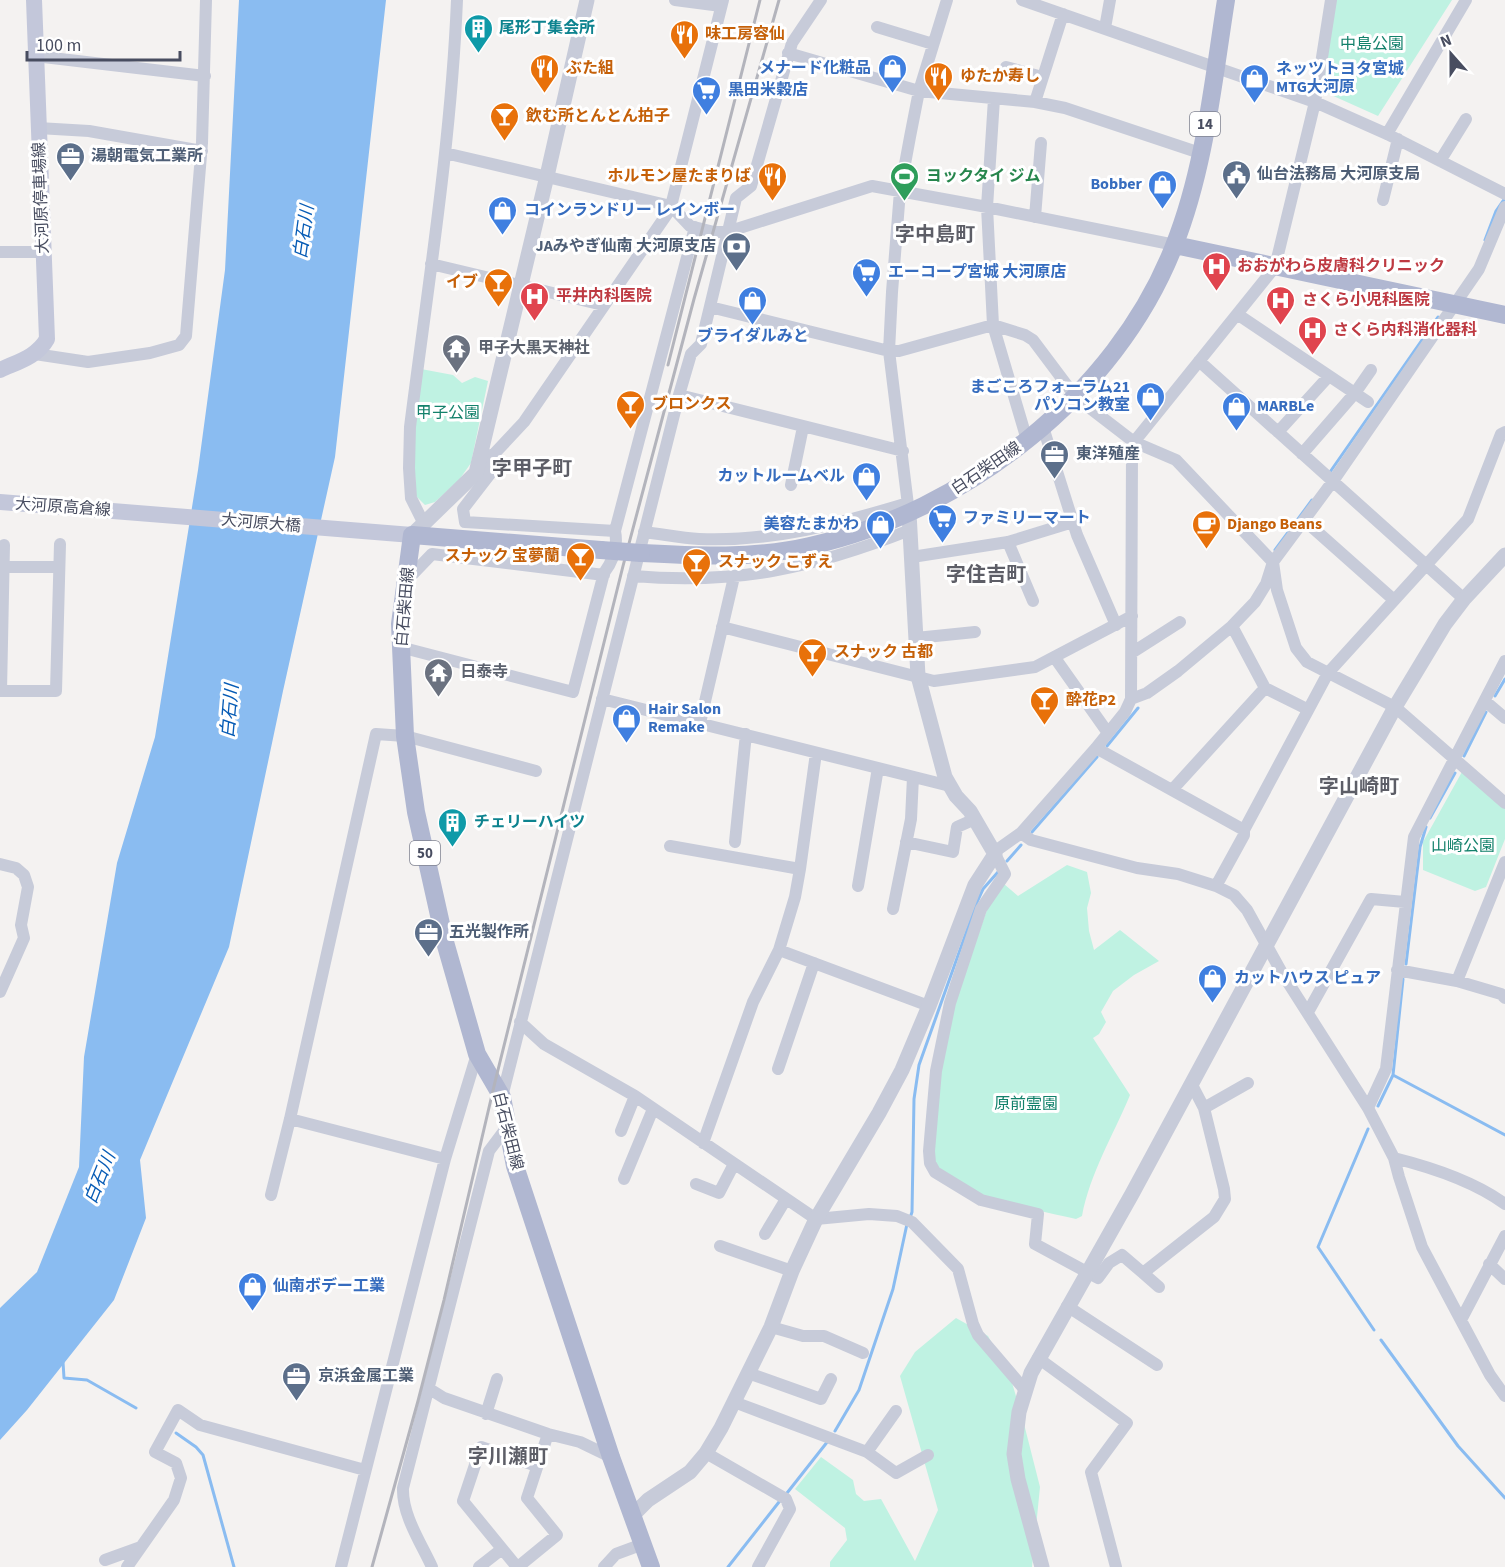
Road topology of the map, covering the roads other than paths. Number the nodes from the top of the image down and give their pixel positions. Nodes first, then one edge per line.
1 (34, 0) edge
2 (206, 0) edge
3 (457, 0) edge
4 (587, 0) edge
5 (675, 0) edge
6 (821, 0) edge
7 (947, 0) edge
8 (1022, 0) edge
9 (1110, 0) edge
10 (1226, 0) edge
11 (1331, 0) edge
12 (1466, 0) edge
13 (722, 3) edge
14 (1063, 14) junction
15 (877, 27) dead end
16 (1105, 28) junction
17 (933, 44) junction
18 (788, 53) junction
19 (35, 56) junction
20 (1006, 67) dead end
21 (1215, 67) junction
22 (205, 76) junction
23 (1042, 77) junction
24 (919, 91) junction
25 (994, 99) junction
26 (1035, 102) junction
27 (1315, 102) junction
28 (1466, 119) dead end
29 (38, 128) junction
30 (1393, 137) junction
31 (1041, 143) dead end
32 (202, 151) junction
33 (445, 153) junction
34 (1200, 153) junction
35 (1440, 160) junction
36 (547, 176) junction
37 (900, 191) junction
38 (1504, 193) edge
39 (1383, 200) dead end
40 (671, 206) junction
41 (987, 207) junction
42 (1505, 207) edge
43 (1035, 217) junction
44 (1501, 222) edge
45 (695, 227) junction
46 (727, 232) junction
47 (1175, 245) junction
48 (0, 252) edge
49 (43, 252) junction
50 (431, 264) junction
51 (1275, 267) junction
52 (521, 286) junction
53 (1454, 304) junction
54 (603, 305) junction
55 (710, 307) junction
56 (1237, 314) junction
57 (1505, 315) edge
58 (993, 324) junction
59 (890, 351) junction
60 (35, 354) junction
61 (1199, 361) junction
62 (0, 370) edge
63 (1371, 370) dead end
64 (1329, 376) junction
65 (1355, 393) junction
66 (679, 395) junction
67 (1076, 395) junction
68 (1368, 402) dead end
69 (803, 426) junction
70 (1043, 427) junction
71 (1278, 432) junction
72 (1505, 432) edge
73 (1027, 440) junction
74 (1134, 442) junction
75 (903, 452) junction
76 (1302, 454) junction
77 (491, 455) junction
78 (476, 473) junction
79 (1333, 481) junction
80 (791, 485) dead end
81 (0, 502) edge
82 (126, 512) joint
83 (909, 515) junction
84 (1304, 520) junction
85 (1073, 522) junction
86 (410, 531) junction
87 (615, 531) junction
88 (644, 532) junction
89 (1008, 542) junction
90 (4, 544) dead end
91 (60, 544) dead end
92 (1505, 555) edge
93 (912, 557) junction
94 (1273, 562) junction
95 (1426, 565) junction
96 (2, 567) edge
97 (59, 567) junction
98 (604, 575) junction
99 (633, 576) junction
100 (734, 577) junction
101 (406, 581) junction
102 (1464, 599) junction
103 (1394, 600) junction
104 (1033, 601) dead end
105 (1132, 616) junction
106 (1180, 622) dead end
107 (1116, 625) junction
108 (1232, 626) junction
109 (722, 627) junction
110 (975, 632) dead end
111 (916, 638) junction
112 (400, 648) junction
113 (1133, 652) junction
114 (1, 657) edge
115 (1055, 658) junction
116 (1505, 661) edge
117 (1328, 673) junction
118 (918, 676) junction
119 (1265, 688) junction
120 (602, 699) junction
121 (1131, 699) junction
122 (1485, 701) junction
123 (1395, 707) junction
124 (1307, 710) junction
125 (1505, 718) edge
126 (700, 723) junction
127 (1108, 733) junction
128 (746, 735) junction
129 (405, 736) junction
130 (1096, 748) junction
131 (816, 753) junction
132 (1455, 760) junction
133 (878, 768) junction
134 (536, 771) dead end
135 (913, 777) junction
136 (950, 786) junction
137 (1172, 790) junction
138 (1505, 803) edge
139 (975, 819) junction
140 (1244, 830) junction
141 (1021, 833) junction
142 (735, 842) dead end
143 (906, 842) junction
144 (670, 846) dead end
145 (995, 854) junction
146 (1505, 862) edge
147 (0, 864) edge
148 (800, 869) junction
149 (858, 886) dead end
150 (1216, 886) junction
151 (1405, 902) junction
152 (893, 909) dead end
153 (1267, 946) junction
154 (779, 950) junction
155 (814, 963) junction
156 (1397, 970) junction
157 (1457, 981) junction
158 (0, 992) edge
159 (1505, 998) edge
160 (929, 1006) junction
161 (1308, 1012) junction
162 (520, 1022) junction
163 (477, 1054) junction
164 (778, 1069) dead end
165 (1191, 1083) junction
166 (1248, 1083) dead end
167 (635, 1096) junction
168 (502, 1097) junction
169 (1204, 1108) junction
170 (1368, 1108) junction
171 (653, 1109) junction
172 (290, 1119) junction
173 (507, 1126) junction
174 (621, 1131) dead end
175 (704, 1143) junction
176 (1394, 1158) junction
177 (445, 1159) junction
178 (734, 1164) junction
179 (624, 1179) dead end
180 (696, 1184) dead end
181 (271, 1195) dead end
182 (786, 1199) junction
183 (1505, 1203) edge
184 (816, 1219) junction
185 (765, 1234) dead end
186 (1505, 1236) edge
187 (720, 1246) dead end
188 (1489, 1264) junction
189 (792, 1271) junction
190 (1086, 1272) junction
191 (1143, 1273) junction
192 (1505, 1279) edge
193 (1159, 1287) dead end
194 (1068, 1306) junction
195 (1461, 1320) junction
196 (771, 1327) junction
197 (863, 1353) dead end
198 (1038, 1358) junction
199 (1157, 1365) dead end
200 (748, 1373) junction
201 (497, 1379) dead end
202 (831, 1379) dead end
203 (428, 1388) junction
204 (1025, 1390) junction
205 (1505, 1396) edge
206 (734, 1402) junction
207 (896, 1411) dead end
208 (486, 1414) junction
209 (548, 1434) junction
210 (867, 1452) junction
211 (706, 1453) junction
212 (928, 1455) dead end
213 (611, 1456) junction
214 (537, 1466) junction
215 (365, 1470) junction
216 (633, 1515) junction
217 (643, 1544) junction
218 (141, 1547) junction
219 (502, 1549) junction
220 (105, 1560) dead end
221 (127, 1567) edge
222 (341, 1567) edge
223 (432, 1567) edge
224 (479, 1567) edge
225 (517, 1567) edge
226 (604, 1567) edge
227 (651, 1567) edge
228 (758, 1567) edge
229 (1042, 1567) edge
230 (1116, 1567) edge

1 - 19 main road, 大河原停車場線
2 - 22 street
3 - 33 street
4 - 36 street
5 - 13 street
6 - 18 street
7 - 17 street
8 - 14 street
9 - 16 street
10 - 21 main road, 14
11 - 27 street
12 - 30 street
13 - 40 street
14 - 16 street
14 - 23 street
15 - 17 street
16 - 21 street
17 - 24 street
18 - 24 street
18 - 46 street
19 - 22 street
19 - 29 main road, 大河原停車場線
20 - 23 street
21 - 27 street
21 - 34 main road, 14
22 - 32 street
23 - 26 street
24 - 25 street
24 - 37 street
25 - 26 street
25 - 41 street
26 - 34 street
27 - 30 street
27 - 51 street
28 - 35 street
29 - 32 street
29 - 49 main road, 大河原停車場線
30 - 35 street
30 - 39 street
31 - 43 street
32 - 60 street
33 - 36 street
33 - 50 street
34 - 47 main road, 14
35 - 38 street
36 - 40 street
36 - 52 street
37 - 41 street
37 - 46 street
37 - 59 street
40 - 45 street
40 - 54 street
41 - 43 street
41 - 58 street
42 - 44 street
43 - 47 street
44 - 53 street
45 - 46 street
45 - 87 street
46 - 55 street
47 - 51 main road
47 - 67 main road, 白石柴田線
48 - 49 street
49 - 60 main road, 大河原停車場線
50 - 52 street
50 - 86 street
51 - 53 main road
51 - 56 street
52 - 54 street
52 - 78 street
53 - 57 main road
53 - 79 street
54 - 77 street
55 - 59 street
55 - 66 street
56 - 61 street
56 - 64 street
58 - 59 street
58 - 67 street
58 - 73 street
59 - 75 street
60 - 62 main road
61 - 71 street
61 - 74 street
63 - 65 street
64 - 65 street
64 - 71 street
65 - 68 street
65 - 76 street
66 - 69 street
66 - 88 street
67 - 70 main road, 白石柴田線
67 - 74 street
69 - 75 street
69 - 80 street
70 - 73 main road, 白石柴田線
70 - 85 street
71 - 76 street
72 - 95 street
73 - 83 main road, 白石柴田線
74 - 94 street
74 - 105 street
75 - 83 street
76 - 79 street
77 - 78 street
77 - 87 street
78 - 86 street
79 - 84 street
79 - 95 street
81 - 82 main road, 大河原高倉線
82 - 86 main road, 大河原大橋
83 - 86 main road, 白石柴田線, bridge
83 - 88 street
83 - 93 street
83 - 100 street
84 - 94 street
84 - 103 street
85 - 89 street
85 - 107 street
86 - 101 main road, 白石柴田線 / 50
87 - 98 street
88 - 99 street
89 - 93 street
89 - 104 street
90 - 96 street
91 - 97 street
92 - 102 street
93 - 111 street
94 - 108 street
94 - 117 street
95 - 102 street
95 - 103 street
96 - 97 street
96 - 114 street
97 - 114 street
98 - 101 street
98 - 112 street
99 - 100 street
99 - 120 street
100 - 109 street
101 - 112 main road, 白石柴田線 / 50
102 - 123 street
103 - 117 street
105 - 107 street
105 - 113 street
106 - 113 street
107 - 115 street
108 - 119 street
108 - 121 street
109 - 118 street
109 - 126 street
110 - 111 street
111 - 118 street
112 - 129 main road, 白石柴田線 / 50
113 - 121 street
115 - 118 street
115 - 127 street
116 - 122 street
117 - 123 street
117 - 124 street
118 - 136 street
119 - 124 street
119 - 137 street
120 - 126 street
120 - 162 street
121 - 127 street
122 - 125 street
122 - 132 street
123 - 132 street
123 - 153 street
124 - 140 street
126 - 128 street
127 - 130 street
128 - 131 street
128 - 142 street
129 - 134 street
129 - 163 main road, 白石柴田線 / 50
129 - 172 street
130 - 137 street
130 - 141 street
131 - 133 street
131 - 148 street
132 - 138 street
132 - 151 street
133 - 135 street
133 - 149 street
135 - 136 street
135 - 143 street
136 - 139 street
137 - 140 street
139 - 143 street
139 - 145 street
140 - 150 street
141 - 145 street
141 - 150 street
143 - 152 street
144 - 148 street
145 - 160 street
145 - 190 street
146 - 157 street
147 - 158 street
148 - 154 street
150 - 153 street
151 - 156 street
151 - 161 street
153 - 161 street
153 - 165 street
154 - 155 street
154 - 175 street
155 - 160 street
155 - 164 street
156 - 157 street
156 - 170 street
157 - 159 street
160 - 184 street
161 - 170 street
162 - 167 street
162 - 168 street
163 - 168 main road, 白石柴田線 / 50
163 - 177 street
165 - 169 street
165 - 190 street
166 - 169 street
167 - 171 street
167 - 174 street
168 - 173 main road, 白石柴田線 / 50
169 - 191 street
170 - 176 street
171 - 175 street
171 - 179 street
172 - 177 street
172 - 181 street
173 - 203 street
173 - 213 main road, 白石柴田線 / 50
175 - 178 street
176 - 183 street
176 - 195 street
177 - 215 street
178 - 180 street
178 - 182 street
182 - 184 street
182 - 185 street
184 - 189 street
184 - 204 street
186 - 188 street
187 - 189 street
188 - 192 street
188 - 195 street
189 - 196 street
190 - 191 street
190 - 194 street
191 - 193 street
194 - 198 street
194 - 199 street
195 - 205 street
196 - 197 street
196 - 200 street
198 - 204 street
198 - 230 street
200 - 202 street
200 - 206 street
201 - 208 street
203 - 208 street
203 - 223 street
204 - 229 street
206 - 210 street
206 - 211 street
207 - 210 street
208 - 209 street
209 - 213 street
209 - 214 street
210 - 212 street
211 - 216 street
211 - 228 street
213 - 216 main road, 白石柴田線 / 50
214 - 219 street
214 - 225 street
215 - 218 street
215 - 222 street
216 - 217 main road, 白石柴田線 / 50
217 - 226 street
217 - 227 main road, 白石柴田線 / 50
218 - 220 street
218 - 221 street
219 - 224 street
219 - 225 street

